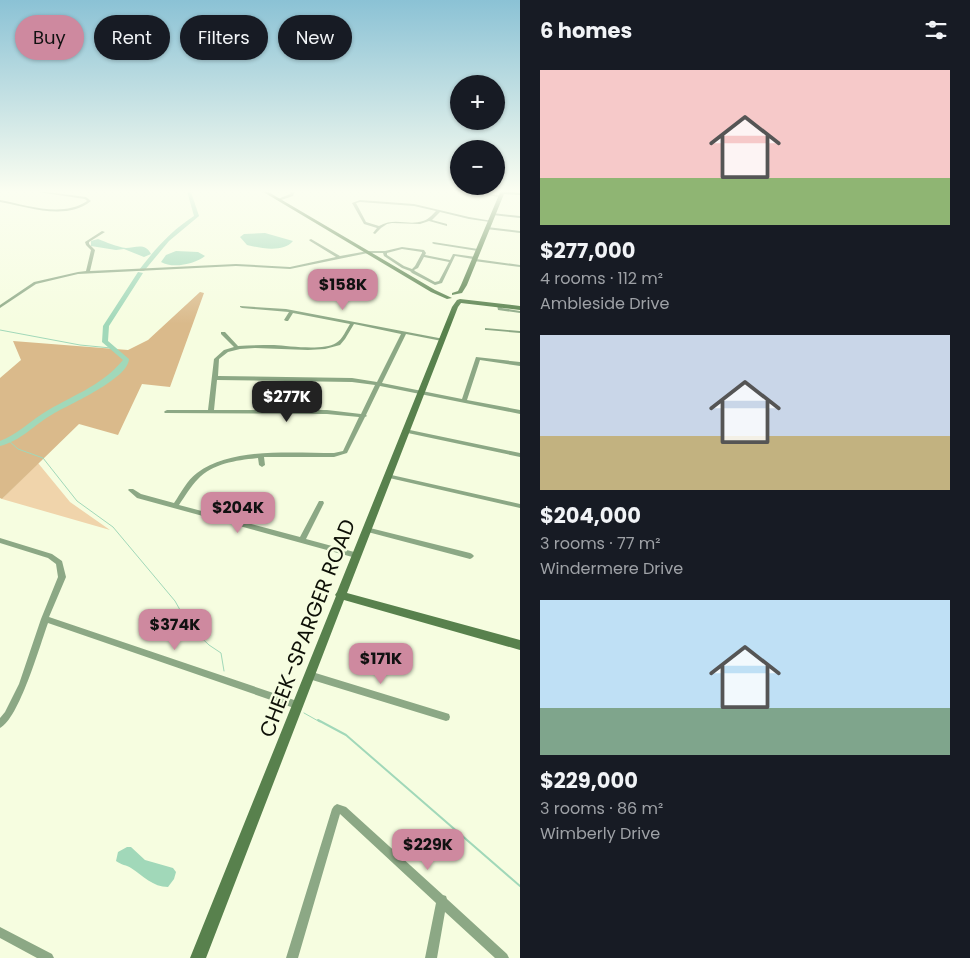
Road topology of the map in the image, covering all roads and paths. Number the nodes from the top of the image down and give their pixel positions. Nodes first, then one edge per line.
1 (99, 235) edge
2 (338, 235) edge
3 (484, 235) edge
4 (311, 240) dead end
5 (434, 243) dead end
6 (478, 250) junction
7 (368, 252) junction
8 (385, 252) junction
9 (423, 256) junction
10 (340, 258) junction
11 (475, 259) junction
12 (451, 260) junction
13 (520, 266) edge
14 (412, 270) junction
15 (88, 273) junction
16 (464, 285) junction
17 (430, 288) joint
18 (452, 296) junction
19 (462, 298) junction
20 (487, 301) joint
21 (499, 305) junction
22 (242, 307) dead end
23 (520, 307) edge
24 (0, 308) edge
25 (292, 311) junction
26 (453, 312) junction
27 (520, 312) edge
28 (286, 320) dead end
29 (352, 324) junction
30 (487, 329) dead end
31 (520, 332) edge
32 (223, 334) dead end
33 (404, 334) junction
34 (442, 340) junction
35 (237, 348) junction
36 (520, 364) edge
37 (215, 378) junction
38 (379, 385) junction
39 (421, 393) junction
40 (464, 401) junction
41 (166, 412) dead end
42 (212, 412) junction
43 (520, 412) edge
44 (364, 416) junction
45 (405, 431) junction
46 (520, 455) edge
47 (261, 456) junction
48 (262, 464) dead end
49 (387, 476) junction
50 (131, 490) dead end
51 (322, 503) dead end
52 (175, 506) junction
53 (520, 506) edge
54 (366, 530) junction
55 (0, 540) edge
56 (302, 541) junction
57 (356, 555) junction
58 (470, 556) dead end
59 (340, 595) junction
60 (45, 619) junction
61 (520, 645) edge
62 (309, 675) junction
63 (297, 705) junction
64 (446, 717) dead end
65 (0, 724) edge
66 (442, 900) junction
67 (0, 932) edge
68 (48, 958) edge
69 (198, 958) edge
70 (292, 958) edge
71 (431, 958) edge
72 (503, 958) edge

1 - 15 street
2 - 7 main road
3 - 6 main road
4 - 10 street
5 - 6 street
6 - 11 main road
7 - 8 street
7 - 10 street
7 - 17 main road
8 - 9 street
8 - 14 street
9 - 12 street
9 - 14 street
10 - 15 street
11 - 12 street
11 - 13 street
11 - 16 main road
12 - 14 street
15 - 24 street
16 - 18 main road
16 - 19 main road
17 - 18 main road
18 - 19 main road
18 - 26 main road
19 - 20 main road
19 - 21 main road
19 - 26 main road, CHEEK-SPARGER ROAD
20 - 23 main road
21 - 23 main road
21 - 27 street
22 - 25 street
25 - 28 street
25 - 29 street
26 - 34 main road, CHEEK-SPARGER ROAD
29 - 33 street
29 - 35 street
30 - 31 street
32 - 35 street
33 - 34 street
33 - 38 street
34 - 39 main road, CHEEK-SPARGER ROAD
35 - 37 street
36 - 40 street
37 - 38 street
37 - 42 street
38 - 39 street
38 - 44 street
39 - 40 street
39 - 45 main road, CHEEK-SPARGER ROAD
40 - 43 street
41 - 42 street
42 - 44 street
44 - 47 street
45 - 46 street
45 - 49 main road, CHEEK-SPARGER ROAD
47 - 48 street
47 - 52 street
49 - 53 street
49 - 54 main road, CHEEK-SPARGER ROAD
50 - 52 street
51 - 56 street
52 - 56 street
54 - 57 main road, CHEEK-SPARGER ROAD
54 - 58 street
55 - 60 street
56 - 57 street
57 - 59 main road, CHEEK-SPARGER ROAD
59 - 61 main road
59 - 62 main road, CHEEK-SPARGER ROAD
60 - 63 street
60 - 65 street
62 - 63 main road, CHEEK-SPARGER ROAD
62 - 64 street
63 - 69 main road, CHEEK-SPARGER ROAD
66 - 70 street
66 - 71 street
66 - 72 street
67 - 68 street

